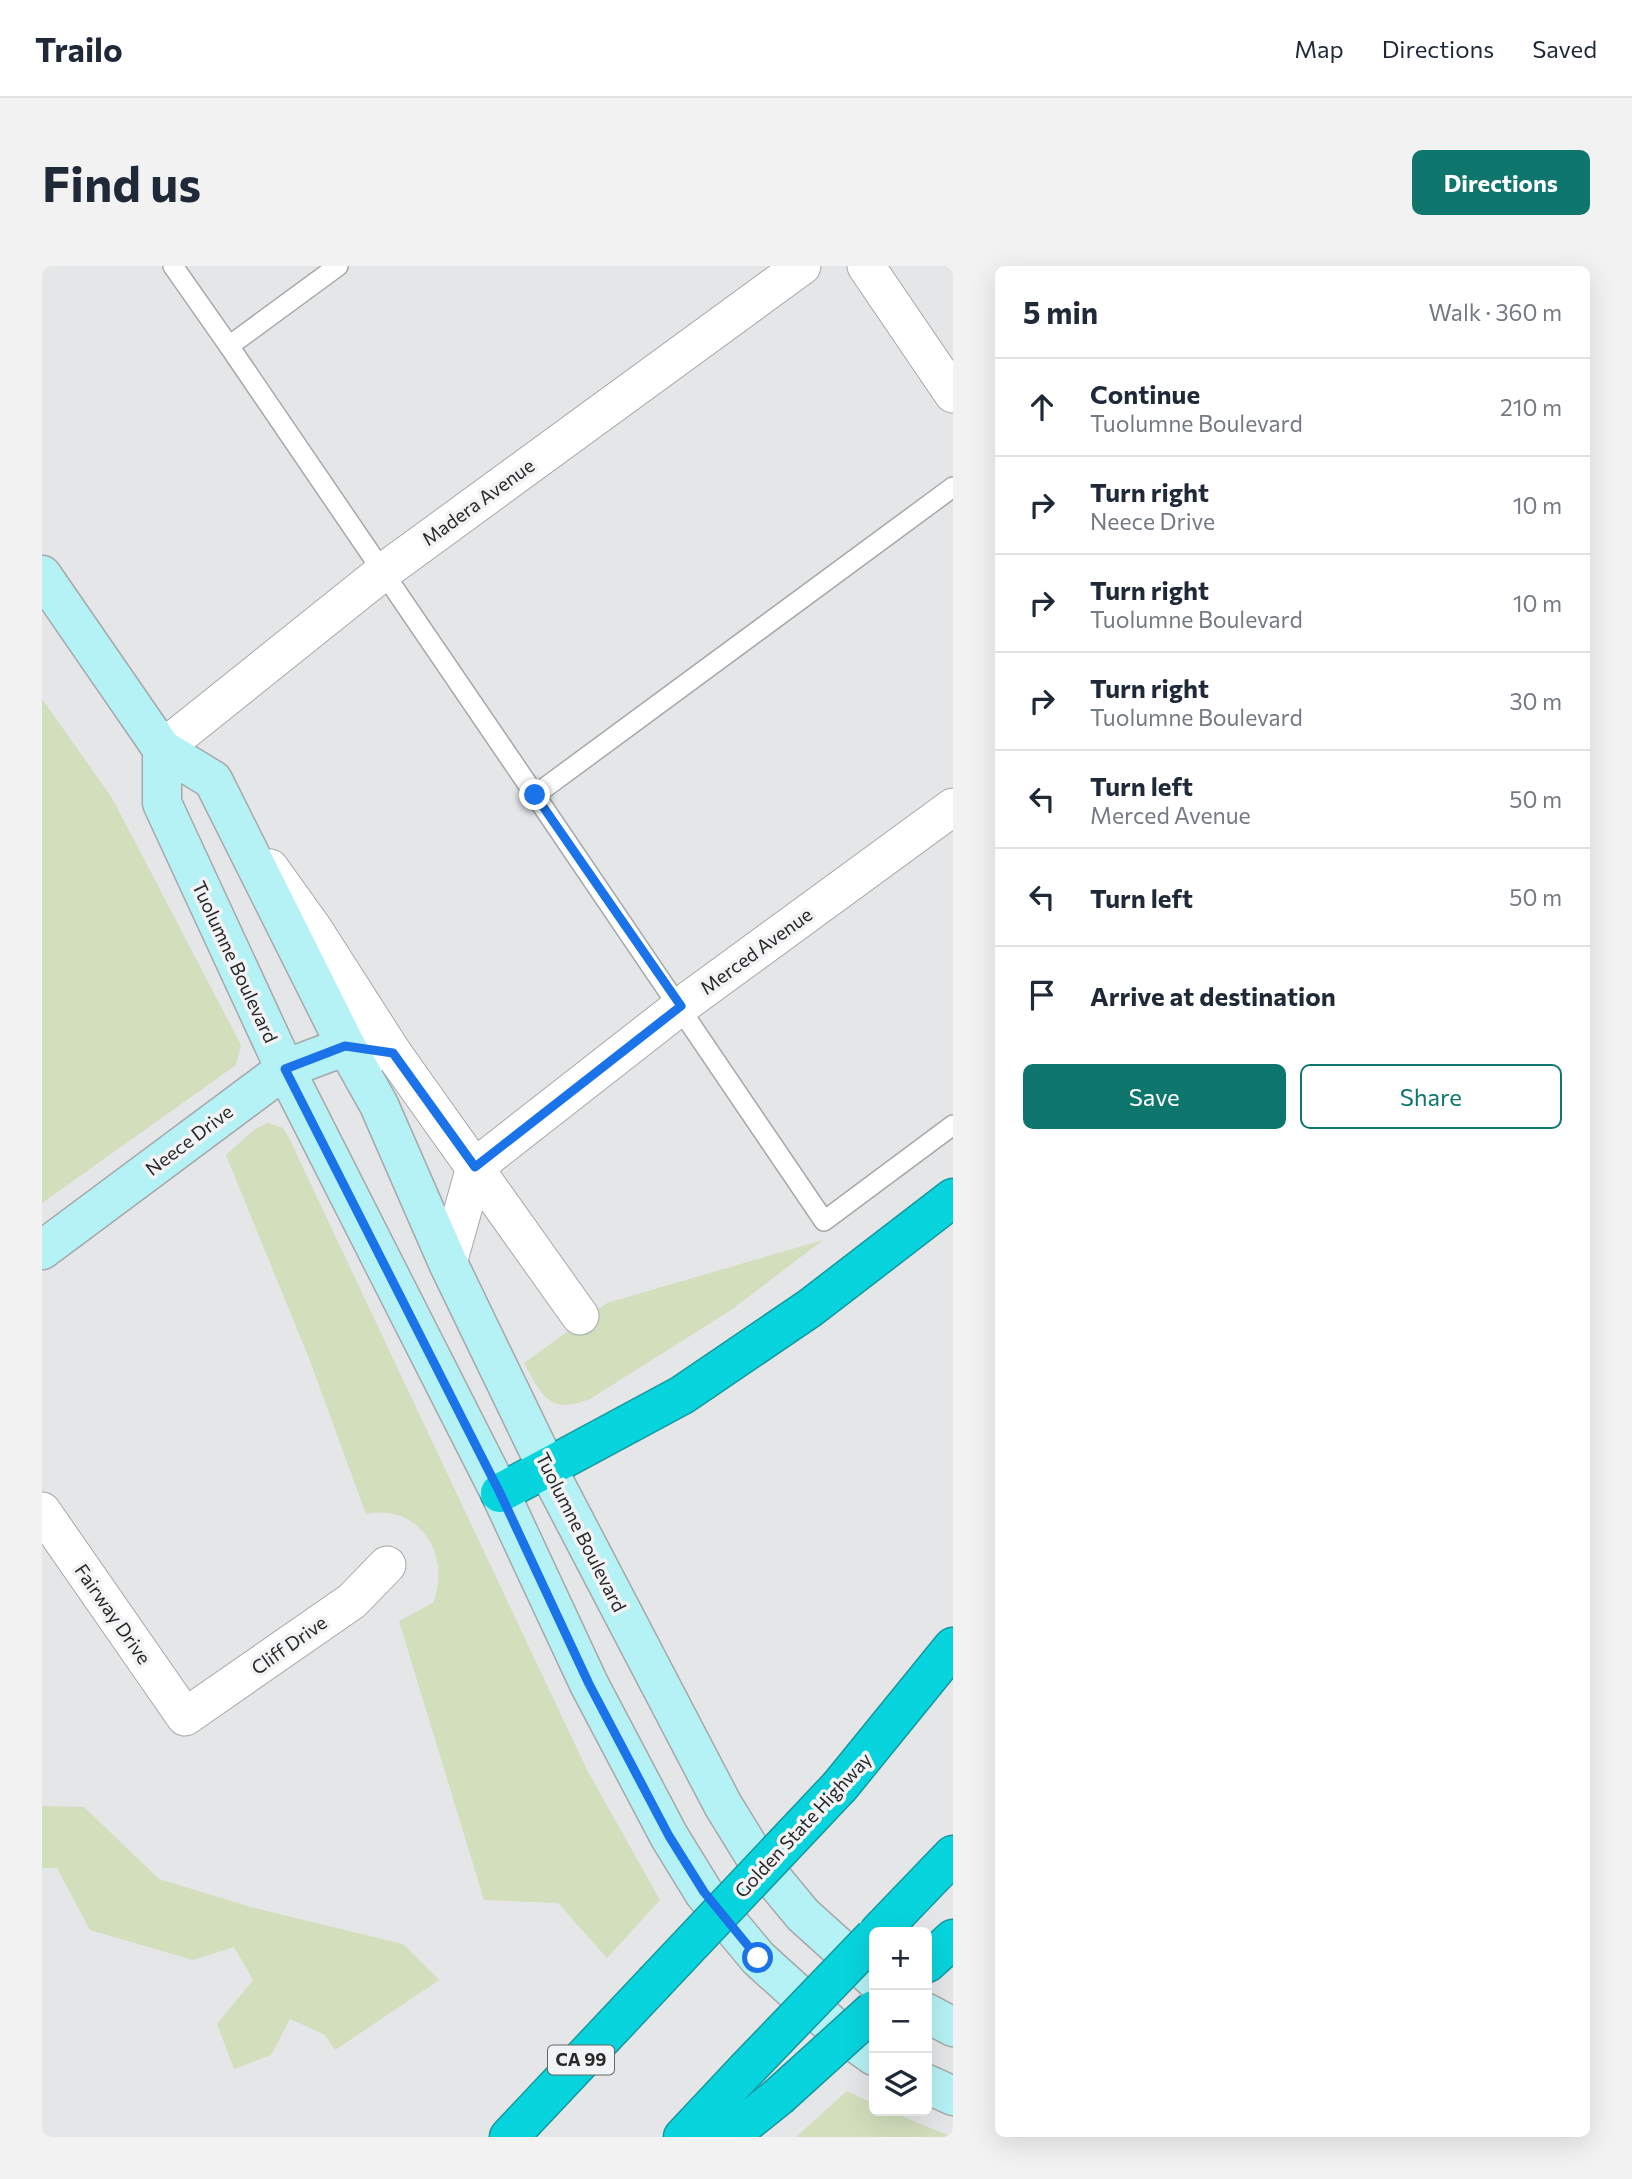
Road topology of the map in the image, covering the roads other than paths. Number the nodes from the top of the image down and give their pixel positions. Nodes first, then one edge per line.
1 (173, 266) edge
2 (338, 266) edge
3 (802, 266) edge
4 (866, 266) edge
5 (229, 346) junction
6 (953, 394) edge
7 (953, 487) edge
8 (383, 572) junction
9 (42, 575) edge
10 (162, 749) junction
11 (535, 795) junction
12 (953, 807) edge
13 (232, 816) junction
14 (681, 1006) junction
15 (345, 1046) junction
16 (393, 1053) junction
17 (285, 1069) junction
18 (953, 1125) edge
19 (475, 1167) junction
20 (953, 1198) edge
21 (42, 1250) edge
22 (448, 1263) junction
23 (580, 1316) dead end
24 (547, 1468) junction
25 (500, 1493) junction
26 (42, 1511) edge
27 (387, 1565) dead end
28 (953, 1647) edge
29 (953, 1667) edge
30 (185, 1717) joint
31 (840, 1786) junction
32 (942, 1867) edge
33 (883, 1927) edge
34 (953, 1939) edge
35 (869, 1942) edge
36 (932, 1958) edge
37 (869, 1974) edge
38 (869, 2015) edge
39 (932, 2016) edge
40 (953, 2027) edge
41 (870, 2053) edge
42 (932, 2086) edge
43 (953, 2096) edge
44 (509, 2137) edge
45 (683, 2137) edge
46 (729, 2137) edge

1 - 5 lane
2 - 5 lane
3 - 8 street, Madera Avenue
4 - 6 street
5 - 8 lane
7 - 11 lane
8 - 10 street, Madera Avenue
8 - 11 lane
9 - 10 main road, Tuolumne Boulevard
10 - 13 main road, Tuolumne Boulevard
10 - 17 main road, Tuolumne Boulevard
11 - 14 lane
12 - 14 street, Merced Avenue
13 - 15 main road, Tuolumne Boulevard
13 - 16 street, Tuolumne Boulevard
14 - 18 lane
14 - 19 street, Merced Avenue
15 - 16 street
15 - 17 main road, Neece Drive
15 - 22 main road, Tuolumne Boulevard
16 - 19 street, Tuolumne Boulevard
17 - 21 main road, Neece Drive
17 - 25 main road, Tuolumne Boulevard
19 - 22 street
19 - 23 street, Tuolumne Boulevard
20 - 24 highway
22 - 24 main road, Tuolumne Boulevard
24 - 25 highway
24 - 37 main road, Tuolumne Boulevard
25 - 41 main road, Tuolumne Boulevard
26 - 30 street, Fairway Drive
27 - 30 street, Cliff Drive
28 - 31 highway
29 - 31 highway, Golden State Highway / CA 99
31 - 44 highway, Golden State Highway / CA 99, bridge
32 - 33 highway
34 - 36 highway
35 - 45 highway, bridge
38 - 46 highway, bridge
39 - 40 main road
42 - 43 main road

